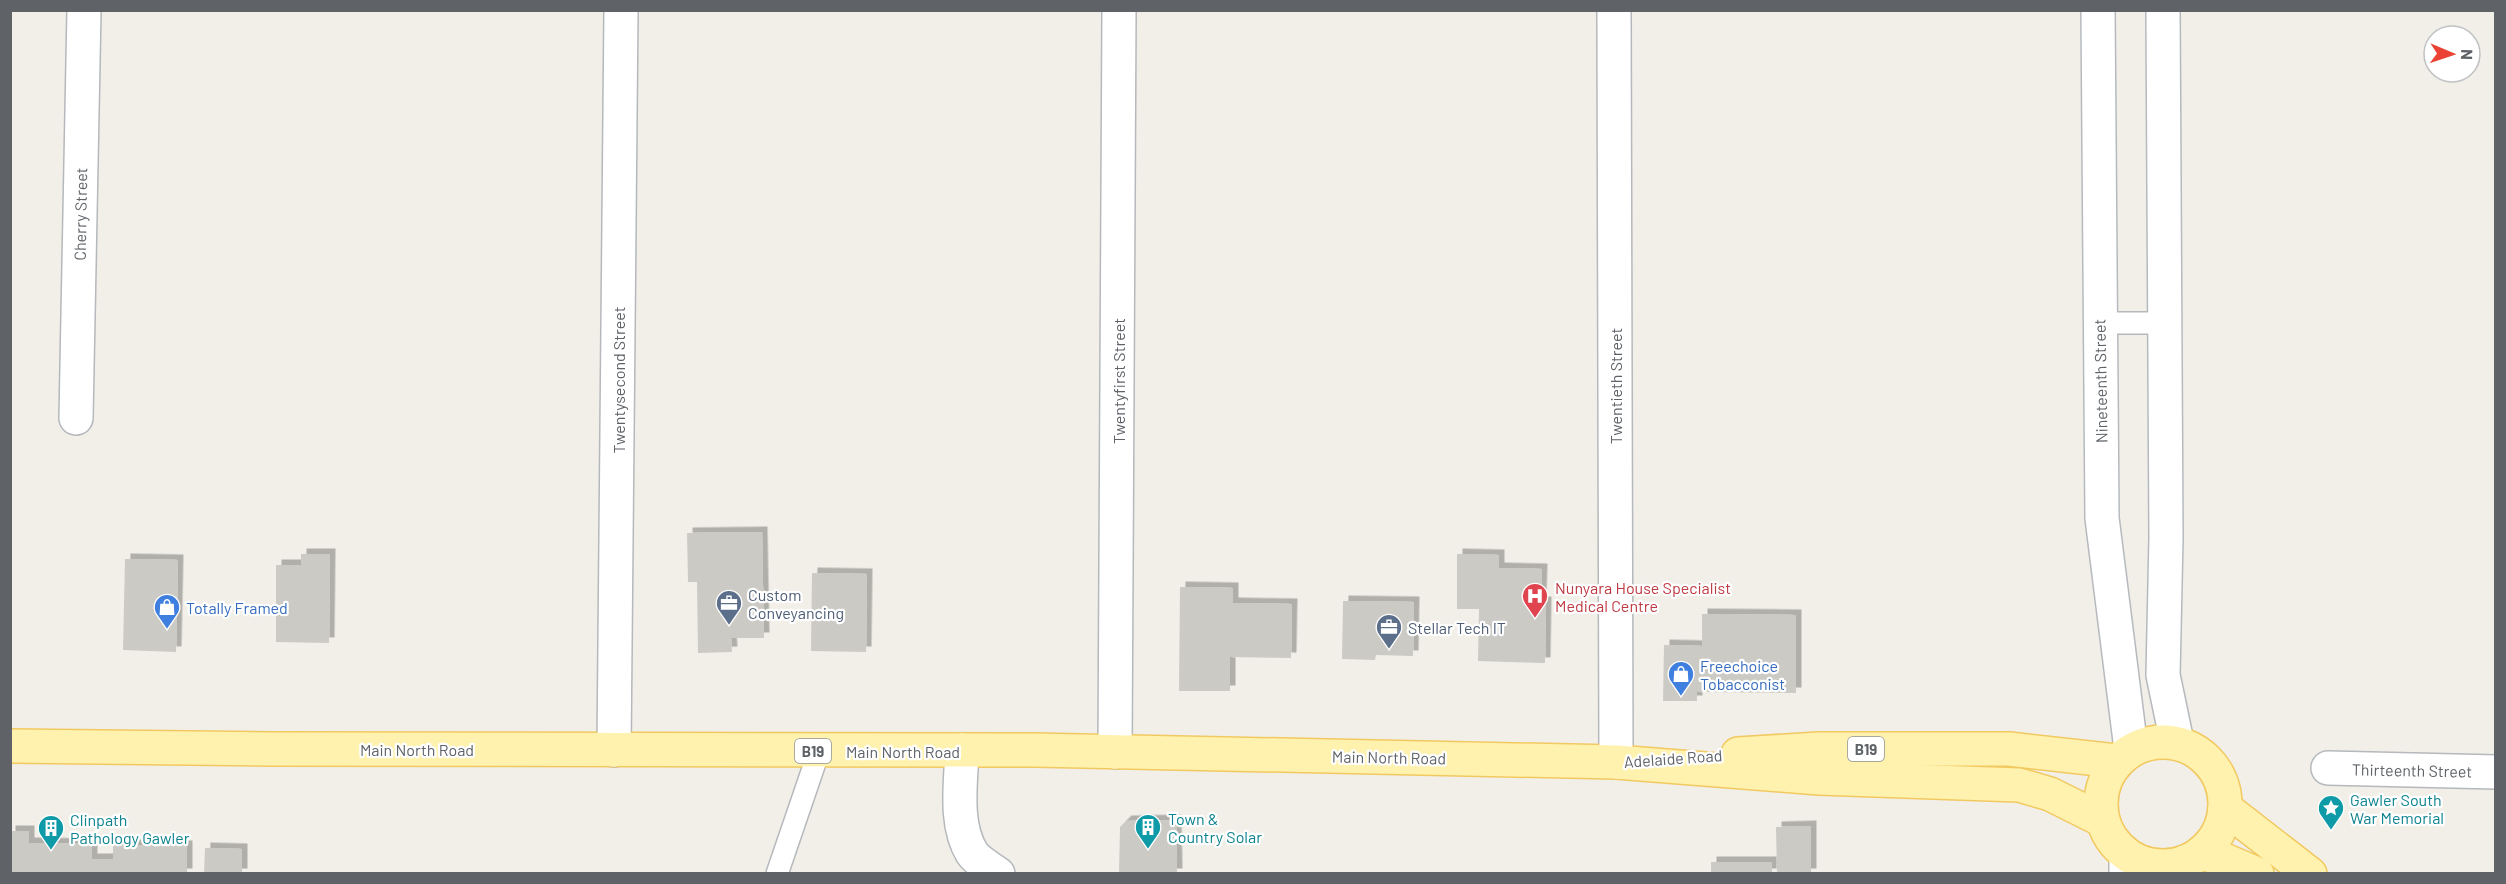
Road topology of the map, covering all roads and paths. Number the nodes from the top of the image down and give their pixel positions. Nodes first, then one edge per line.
1 (84, 10) edge
2 (621, 10) edge
3 (1119, 10) edge
4 (1614, 10) edge
5 (2098, 10) edge
6 (2163, 10) edge
7 (2100, 323) junction
8 (2164, 323) junction
9 (76, 418) dead end
10 (2177, 742) junction
11 (10, 746) edge
12 (614, 750) junction
13 (962, 750) junction
14 (819, 751) junction
15 (1115, 752) junction
16 (2123, 755) junction
17 (1616, 762) junction
18 (2328, 768) dead end
19 (2496, 772) edge
20 (2225, 808) junction
21 (2102, 820) junction
22 (2189, 863) edge
23 (2126, 864) edge
24 (777, 873) edge
25 (998, 873) edge
26 (2257, 873) edge
27 (2310, 873) edge

1 - 9 street, Cherry Street
2 - 12 street, Twentysecond Street
3 - 15 street, Twentyfirst Street
4 - 17 street, Twentieth Street
5 - 7 street, Nineteenth Street
6 - 8 street
7 - 8 lane
7 - 16 street, Nineteenth Street
8 - 10 street
10 - 16 main road, B19
10 - 20 main road
11 - 12 main road, Main North Road / B19
12 - 14 main road, Main North Road / B19
13 - 14 main road, Main North Road / B19
13 - 15 main road, Main North Road / B19
13 - 25 street
14 - 24 lane
15 - 17 main road, Main North Road / B19
16 - 17 main road, Adelaide Road / B19
16 - 21 main road
17 - 21 main road, Adelaide Road / B19
18 - 19 street, Thirteenth Street
20 - 22 main road
20 - 27 main road
21 - 23 main road
22 - 23 main road
22 - 26 main road

